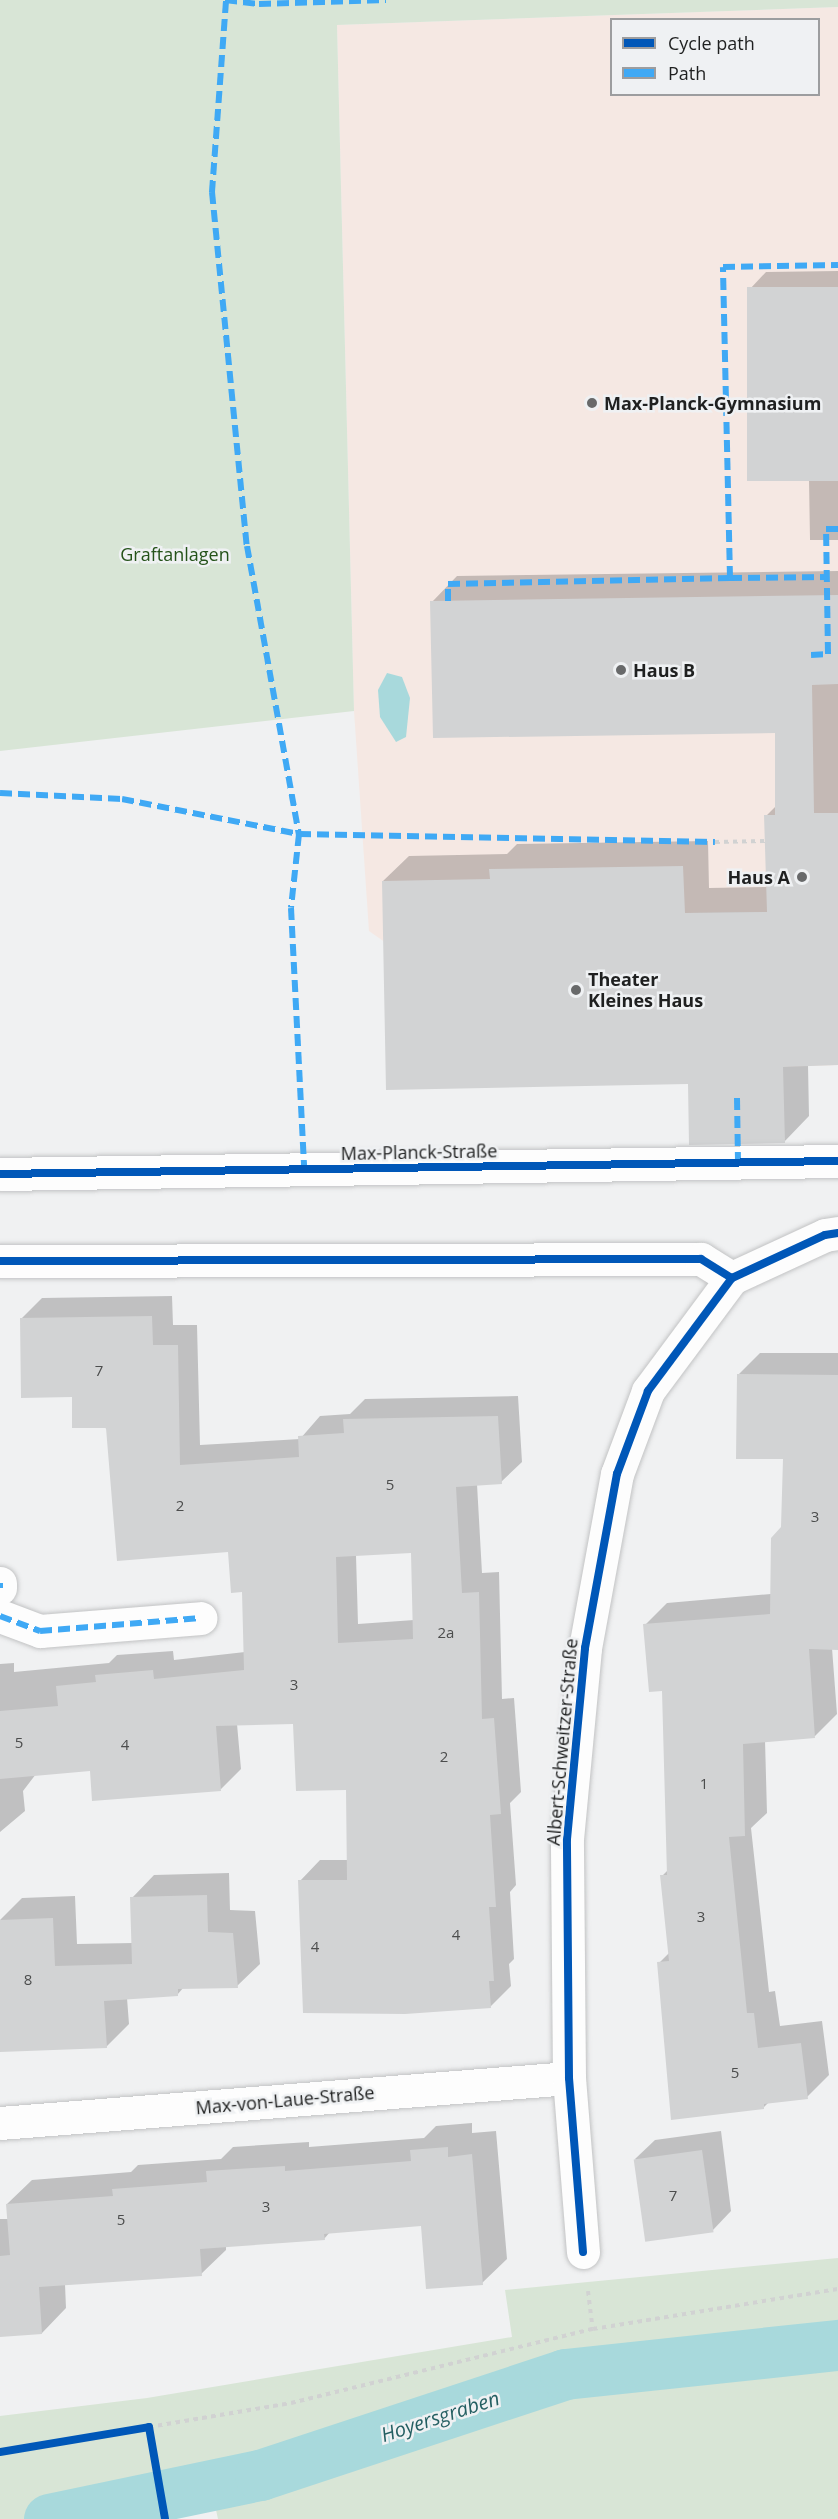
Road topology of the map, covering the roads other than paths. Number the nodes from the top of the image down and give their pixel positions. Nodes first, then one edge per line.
1 (838, 1161) edge
2 (0, 1174) edge
3 (838, 1233) edge
4 (0, 1261) edge
5 (732, 1278) junction
6 (0, 1583) edge
7 (0, 1588) edge
8 (0, 1616) edge
9 (200, 1618) dead end
10 (569, 2078) junction
11 (0, 2122) edge
12 (583, 2252) dead end

1 - 2 street, Max-Planck-Straße
3 - 5 street, Albert-Schweitzer-Straße
4 - 5 street
5 - 10 street, Albert-Schweitzer-Straße
6 - 7 street
8 - 9 street
10 - 11 street, Max-von-Laue-Straße
10 - 12 street, Albert-Schweitzer-Straße

